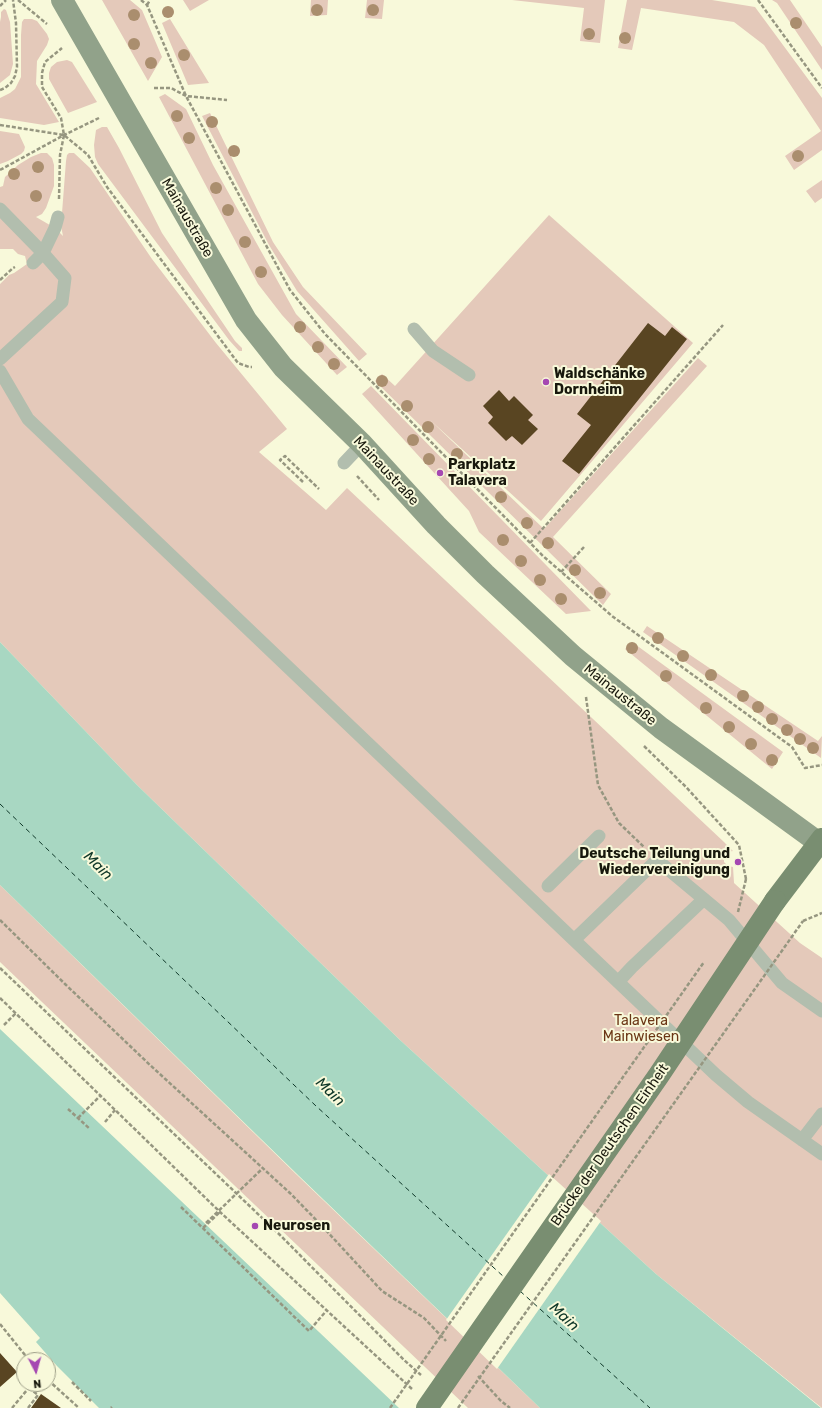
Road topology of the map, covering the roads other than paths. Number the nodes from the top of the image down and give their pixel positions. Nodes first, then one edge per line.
1 (62, 0) edge
2 (0, 210) edge
3 (58, 218) road end
4 (43, 252) junction
5 (33, 263) dead end
6 (414, 329) dead end
7 (0, 359) edge
8 (0, 371) edge
9 (469, 375) dead end
10 (362, 444) junction
11 (344, 462) dead end
12 (599, 836) dead end
13 (821, 842) edge
14 (548, 886) dead end
15 (704, 899) junction
16 (574, 940) junction
17 (618, 982) junction
18 (822, 1011) edge
19 (822, 1114) edge
20 (802, 1140) junction
21 (822, 1154) edge
22 (427, 1408) edge

1 - 10 main road, Mainaustraße
2 - 4 lane
3 - 4 lane
4 - 5 lane
4 - 7 lane
6 - 9 lane
8 - 16 lane
10 - 11 lane
10 - 13 main road, Mainaustraße
12 - 14 lane
13 - 22 main road, Brücke der Deutschen Einheit, bridge
15 - 16 lane
15 - 17 lane
15 - 18 lane
16 - 17 lane
17 - 20 lane
19 - 20 lane
20 - 21 lane

